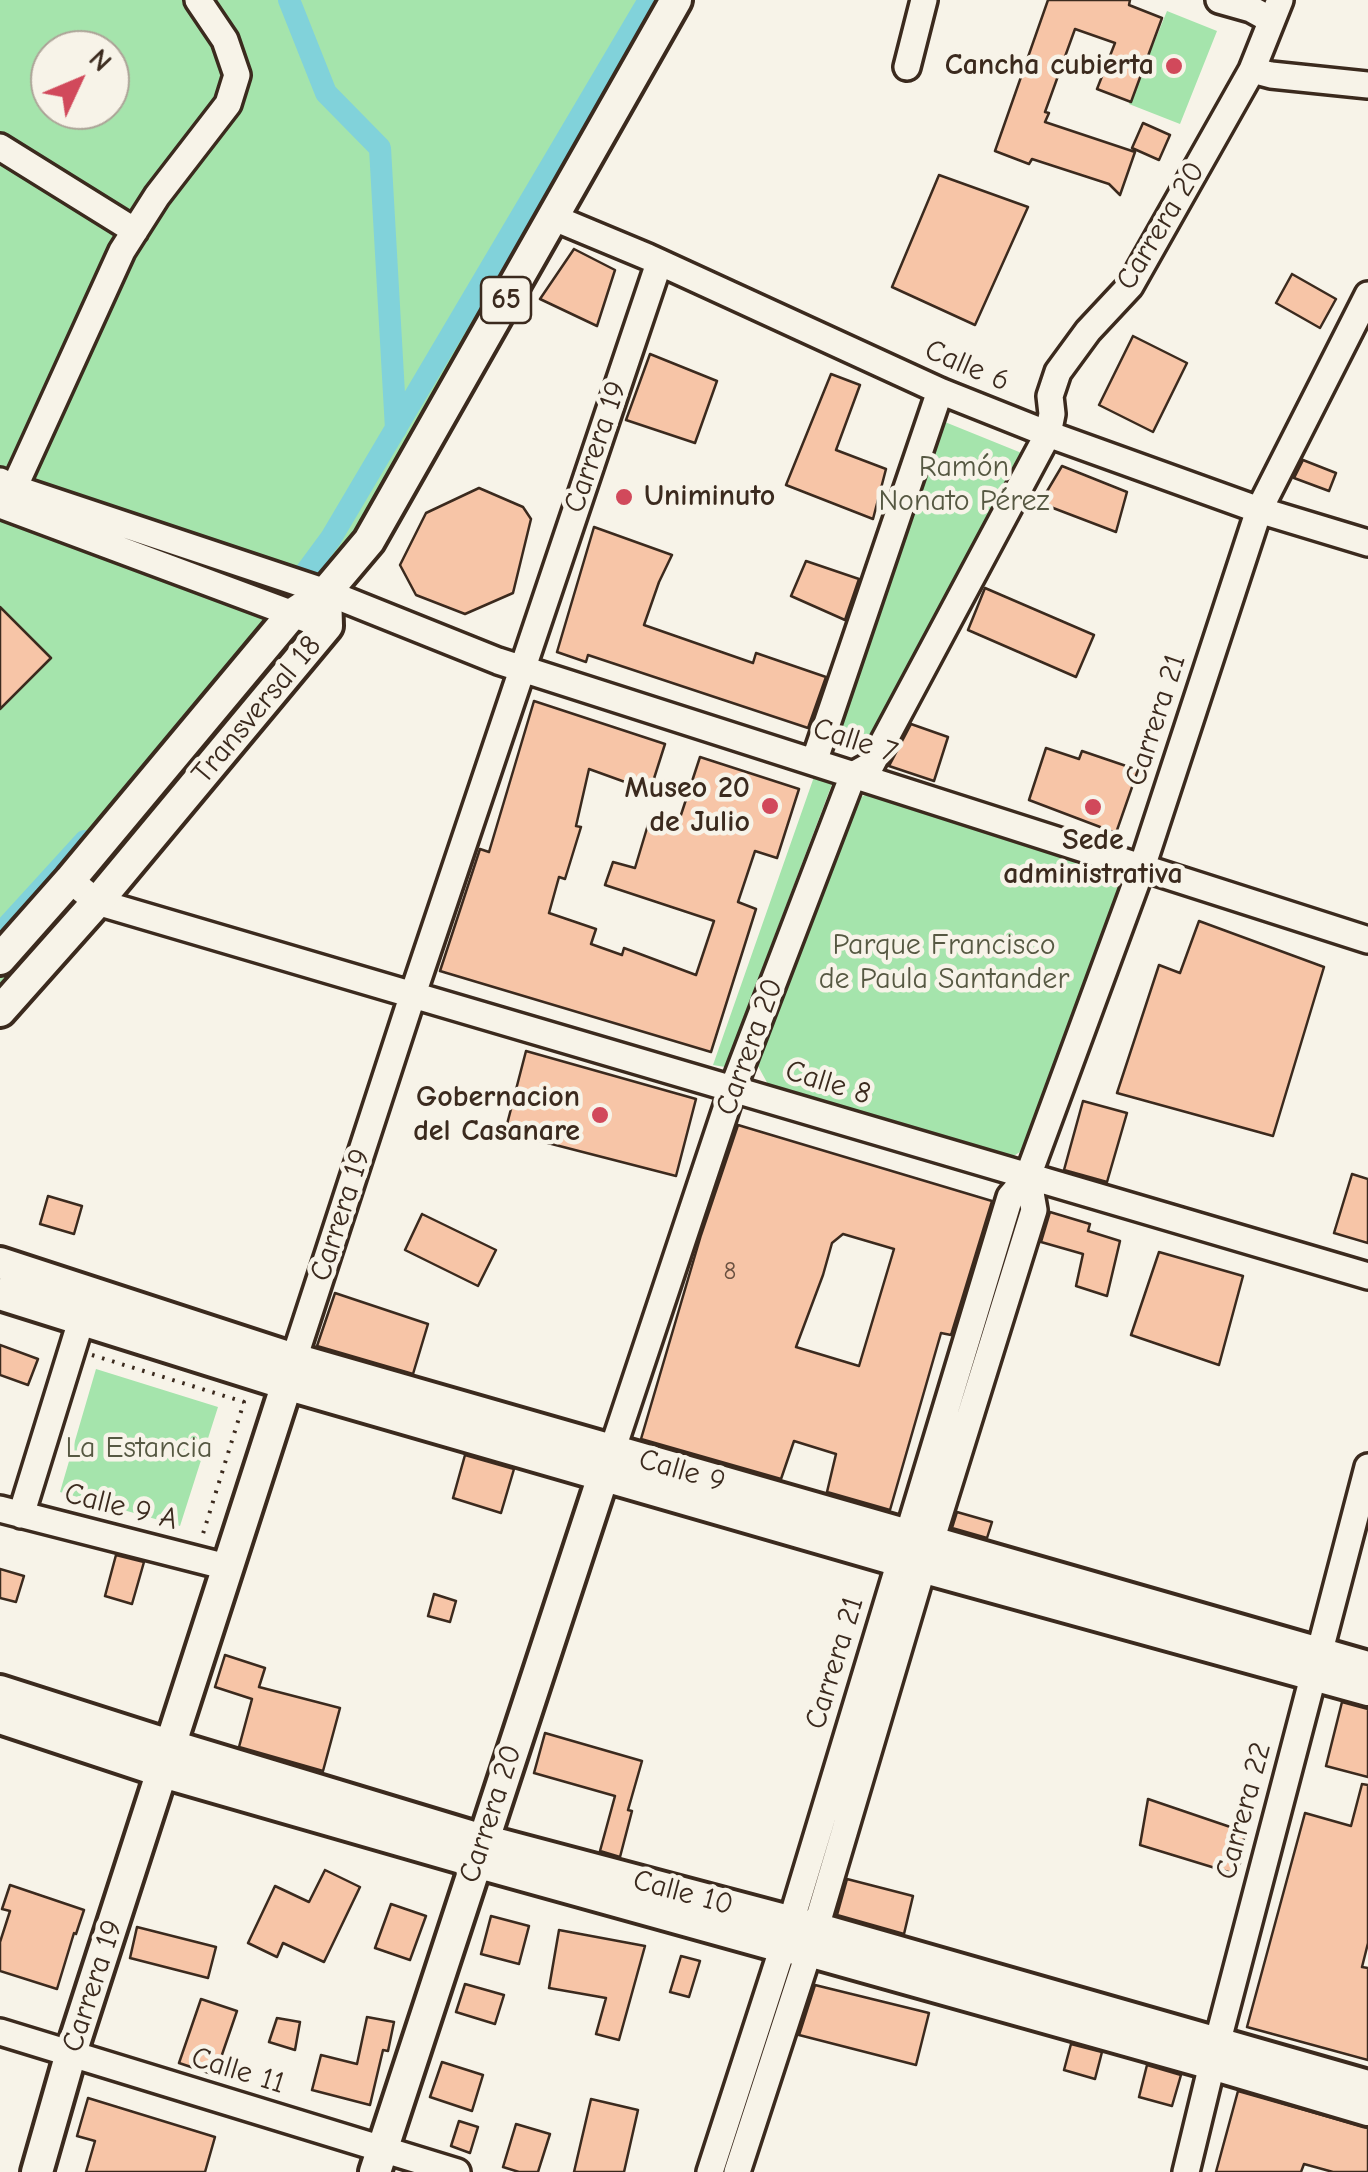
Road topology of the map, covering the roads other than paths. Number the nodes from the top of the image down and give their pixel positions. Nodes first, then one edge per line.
1 (198, 0) edge
2 (676, 0) edge
3 (924, 0) edge
4 (1220, 0) edge
5 (1276, 10) edge
6 (907, 67) dead end
7 (1252, 70) junction
8 (1368, 85) edge
9 (0, 147) edge
10 (552, 218) junction
11 (134, 231) junction
12 (659, 263) junction
13 (1368, 294) edge
14 (940, 391) junction
15 (1048, 434) junction
16 (5, 491) edge
17 (1259, 510) junction
18 (1368, 544) edge
19 (325, 592) junction
20 (292, 614) junction
21 (327, 626) junction
22 (521, 668) junction
23 (814, 762) junction
24 (853, 775) junction
25 (1142, 867) junction
26 (70, 880) junction
27 (97, 902) junction
28 (1366, 932) edge
29 (0, 959) edge
30 (412, 994) junction
31 (0, 1011) edge
32 (733, 1088) junction
33 (1028, 1176) junction
34 (0, 1263) edge
35 (1368, 1276) edge
36 (0, 1294) edge
37 (115, 1300) junction
38 (80, 1321) junction
39 (290, 1372) junction
40 (607, 1463) junction
41 (1368, 1467) edge
42 (10, 1512) edge
43 (915, 1552) junction
44 (227, 1567) junction
45 (1316, 1664) junction
46 (1368, 1668) edge
47 (0, 1690) edge
48 (1368, 1690) edge
49 (0, 1718) edge
50 (166, 1759) junction
51 (479, 1851) junction
52 (799, 1937) junction
53 (0, 2032) edge
54 (71, 2053) junction
55 (1214, 2054) junction
56 (1368, 2086) edge
57 (1368, 2110) edge
58 (379, 2161) edge
59 (37, 2172) edge
60 (457, 2172) edge
61 (710, 2172) edge
62 (737, 2172) edge
63 (1186, 2172) edge

1 - 11 street
2 - 10 main road, 65
3 - 6 street
4 - 5 street
5 - 7 street, Carrera 20
7 - 8 street
7 - 15 street, Carrera 20
9 - 11 street
10 - 12 street, Calle 6
10 - 19 main road, 65
11 - 16 street
12 - 14 street, Calle 6
12 - 22 street, Carrera 19
13 - 17 street, Carrera 21
14 - 15 street, Calle 6
14 - 23 street
15 - 17 street, Calle 6
15 - 24 street, Carrera 20
16 - 19 street, Calle 7
16 - 20 street
17 - 18 street, Calle 6
17 - 25 street, Carrera 21
19 - 20 main road, Transversal 18 / 65
19 - 21 main road, Transversal 18
19 - 22 street, Calle 7
20 - 21 street
20 - 26 main road, Transversal 18 / 65
21 - 27 main road, Transversal 18
22 - 23 street, Calle 7
22 - 30 street, Carrera 19
23 - 24 street, Calle 7
24 - 25 street, Calle 7
24 - 32 street, Carrera 20
25 - 28 street, Calle 7
25 - 33 street, Carrera 21
26 - 27 street
26 - 29 main road, Transversal 18 / 65
27 - 30 street, Calle 8
27 - 31 main road, Transversal 18
30 - 32 street, Calle 8
30 - 39 street, Carrera 19
32 - 33 street, Calle 8
32 - 40 street, Carrera 20
33 - 35 street, Calle 8
33 - 43 street, Carrera 21
34 - 37 main road, Calle 9
36 - 38 main road, Calle 9
37 - 38 street
37 - 39 main road, Calle 9
38 - 39 main road, Calle 9
38 - 42 street
39 - 40 main road, Calle 9
39 - 44 main road, Carrera 19
40 - 43 main road, Calle 9
40 - 51 main road, Carrera 20
41 - 45 street, Carrera 22
42 - 44 street, Calle 9 A
43 - 45 main road, Calle 9
43 - 52 street, Carrera 21
44 - 50 main road, Carrera 19
45 - 46 main road, Calle 9
45 - 48 main road, Calle 9
45 - 55 street, Carrera 22
47 - 50 main road, Calle 10
49 - 50 main road, Calle 10
50 - 51 main road, Calle 10
50 - 54 main road, Carrera 19
51 - 52 main road, Calle 10
51 - 58 main road, Carrera 20
52 - 55 main road, Calle 10
52 - 61 street, Carrera 21
52 - 62 street, Carrera 21
53 - 54 street, Calle 11
54 - 58 street, Calle 11
54 - 59 main road, Carrera 19
55 - 56 main road, Calle 10
55 - 57 main road, Calle 10
55 - 63 street, Carrera 22
58 - 60 street, Calle 11

